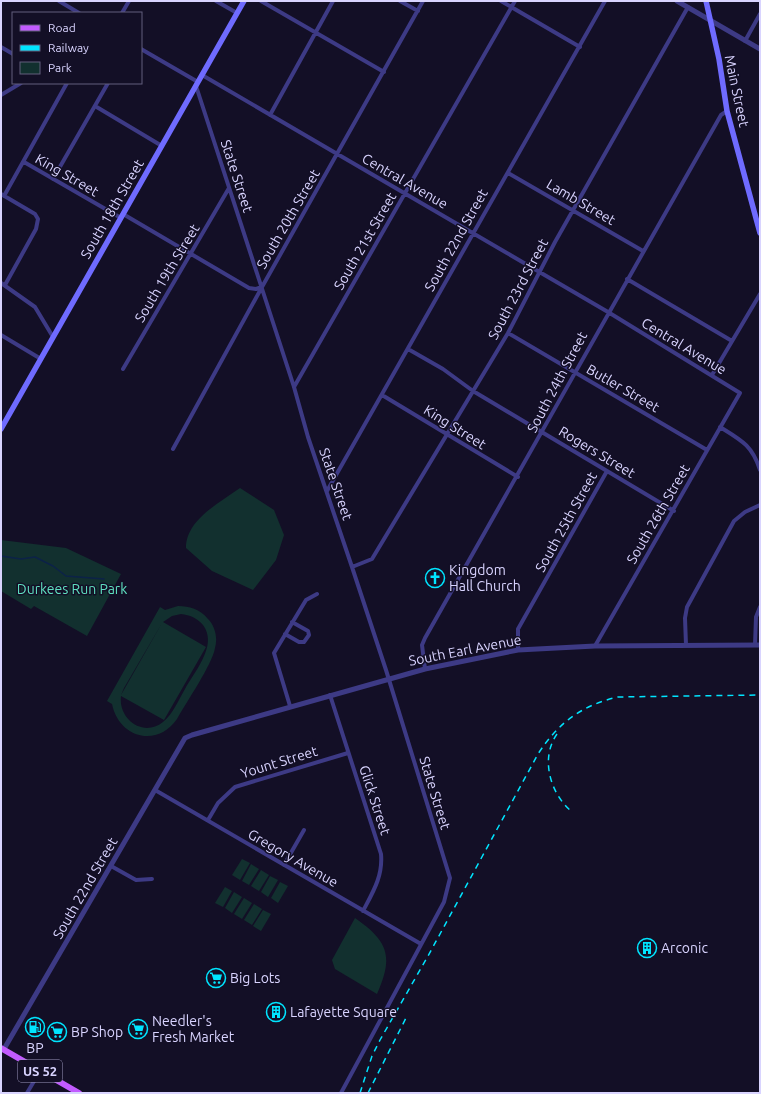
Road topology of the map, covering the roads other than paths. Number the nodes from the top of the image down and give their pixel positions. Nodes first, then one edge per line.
1 (59, 1) edge
2 (129, 1) edge
3 (216, 1) edge
4 (244, 1) edge
5 (261, 1) edge
6 (333, 1) edge
7 (400, 1) edge
8 (423, 1) edge
9 (502, 1) edge
10 (515, 1) edge
11 (605, 1) edge
12 (677, 1) edge
13 (706, 1) edge
14 (512, 7) junction
15 (688, 7) junction
16 (418, 11) junction
17 (77, 12) edge
18 (123, 12) edge
19 (237, 13) junction
20 (760, 14) edge
21 (710, 21) junction
22 (315, 33) junction
23 (745, 41) junction
24 (1, 47) edge
25 (580, 47) junction
26 (760, 49) edge
27 (142, 50) edge
28 (12, 53) edge
29 (384, 72) junction
30 (202, 76) junction
31 (19, 84) edge
32 (67, 84) edge
33 (107, 84) edge
34 (197, 84) junction
35 (1, 94) edge
36 (95, 106) junction
37 (727, 111) junction
38 (270, 115) junction
39 (162, 146) junction
40 (337, 155) junction
41 (24, 162) junction
42 (508, 173) junction
43 (53, 179) junction
44 (229, 188) junction
45 (405, 194) junction
46 (3, 195) edge
47 (574, 211) junction
48 (122, 216) junction
49 (760, 233) edge
50 (473, 234) junction
51 (643, 251) junction
52 (191, 254) junction
53 (540, 273) junction
54 (627, 279) junction
55 (3, 284) edge
56 (262, 287) junction
57 (760, 294) edge
58 (608, 312) junction
59 (508, 333) junction
60 (1, 336) edge
61 (54, 337) junction
62 (732, 340) junction
63 (408, 349) junction
64 (41, 359) junction
65 (122, 369) dead end
66 (574, 372) junction
67 (712, 375) junction
68 (294, 387) junction
69 (473, 391) junction
70 (740, 393) joint
71 (382, 395) junction
72 (720, 427) junction
73 (1, 429) edge
74 (543, 432) junction
75 (447, 435) junction
76 (173, 449) dead end
77 (707, 450) junction
78 (760, 470) edge
79 (607, 471) junction
80 (518, 477) junction
81 (327, 491) junction
82 (760, 506) edge
83 (674, 511) junction
84 (352, 566) junction
85 (317, 594) dead end
86 (760, 607) edge
87 (292, 622) junction
88 (285, 634) junction
89 (686, 645) junction
90 (757, 645) edge
91 (595, 646) junction
92 (518, 650) junction
93 (425, 669) junction
94 (388, 679) junction
95 (330, 695) junction
96 (290, 706) junction
97 (184, 738) joint
98 (348, 753) junction
99 (155, 790) junction
100 (208, 820) junction
101 (304, 830) dead end
102 (284, 865) junction
103 (111, 866) junction
104 (152, 879) dead end
105 (363, 911) junction
106 (421, 944) junction
107 (3, 1048) edge
108 (40, 1071) junction
109 (27, 1093) edge
110 (79, 1093) edge
111 (341, 1093) edge

1 - 17 street
2 - 18 street
3 - 19 street
4 - 19 main road, South 18th Street
5 - 22 street
6 - 22 street
7 - 16 street
8 - 16 street, South 20th Street
9 - 14 street
10 - 14 street, South 21st Street
11 - 25 street, South 22nd Street
12 - 15 street
13 - 21 main road, Main Street
14 - 25 street
14 - 45 street, South 21st Street
15 - 21 street
15 - 47 street, South 23rd Street
16 - 29 street, South 20th Street
19 - 30 main road, South 18th Street
20 - 23 street
21 - 23 street
21 - 37 main road, Main Street
22 - 29 street
22 - 38 street
23 - 26 street
24 - 28 street
25 - 42 street, South 22nd Street
27 - 34 street
29 - 40 street, South 20th Street
30 - 34 main road, South 18th Street
30 - 38 street, Central Avenue
31 - 35 street
32 - 41 street
33 - 36 street
34 - 39 main road, South 18th Street
34 - 44 street, State Street
36 - 39 street
36 - 43 street
37 - 49 main road, Main Street
37 - 51 street, South 24th Street
38 - 40 street, Central Avenue
39 - 48 main road, South 18th Street
40 - 45 street, Central Avenue
40 - 56 street, South 20th Street
41 - 43 street, King Street
41 - 46 street
42 - 47 street, Lamb Street
42 - 50 street, South 22nd Street
43 - 48 street, King Street
44 - 52 street, South 19th Street
44 - 56 street, State Street
45 - 50 street, Central Avenue
45 - 68 street, South 21st Street
46 - 55 street
47 - 51 street, Lamb Street
47 - 53 street, South 23rd Street
48 - 52 street, King Street
48 - 61 main road, South 18th Street
50 - 53 street, Central Avenue
50 - 63 street, South 22nd Street
51 - 54 street, South 24th Street
52 - 56 street, King Street
52 - 65 street, South 19th Street
53 - 58 street, Central Avenue
53 - 59 street, South 23rd Street
54 - 58 street, South 24th Street
54 - 62 street
55 - 61 street
56 - 68 street, State Street
56 - 76 street, South 20th Street
57 - 62 street
58 - 66 street, South 24th Street
58 - 67 street, Central Avenue
59 - 66 street, Butler Street
59 - 69 street, South 23rd Street
60 - 64 street
61 - 64 main road, South 18th Street
62 - 67 street
63 - 69 street, Rogers Street
63 - 71 street, South 22nd Street
64 - 73 main road, South 18th Street
66 - 74 street, South 24th Street
66 - 77 street, Butler Street
67 - 70 street, Central Avenue
68 - 81 street, State Street
69 - 74 street, Rogers Street
69 - 75 street, South 23rd Street
70 - 72 street, South 26th Street
71 - 75 street, King Street
71 - 81 street, South 22nd Street
72 - 77 street, South 26th Street
72 - 78 street
74 - 79 street, Rogers Street
74 - 80 street, South 24th Street
75 - 80 street, King Street
75 - 84 street, South 23rd Street
77 - 83 street, South 26th Street
79 - 83 street, Rogers Street
79 - 92 street, South 25th Street
80 - 93 street, South 24th Street
81 - 84 street, State Street
82 - 89 street
83 - 91 street, South 26th Street
84 - 94 street, State Street
85 - 87 street
86 - 90 street
87 - 88 street
87 - 88 street
88 - 96 street
89 - 90 street, South Earl Avenue
89 - 91 street, South Earl Avenue
91 - 92 street, South Earl Avenue
92 - 93 street, South Earl Avenue
93 - 94 street, South Earl Avenue
94 - 95 street, South Earl Avenue
94 - 106 street, State Street
95 - 96 street, South Earl Avenue
95 - 98 street, Glick Street
96 - 97 street, South Earl Avenue
97 - 99 street, South 22nd Street
98 - 100 street, Yount Street
98 - 105 street, Glick Street
99 - 100 street, Gregory Avenue
99 - 103 street, South 22nd Street
100 - 102 street, Gregory Avenue
101 - 102 street
102 - 105 street, Gregory Avenue
103 - 104 street
103 - 107 street, South 22nd Street
105 - 106 street, Gregory Avenue
106 - 111 street
107 - 108 main road, US 52
108 - 109 street
108 - 110 main road, US 52

